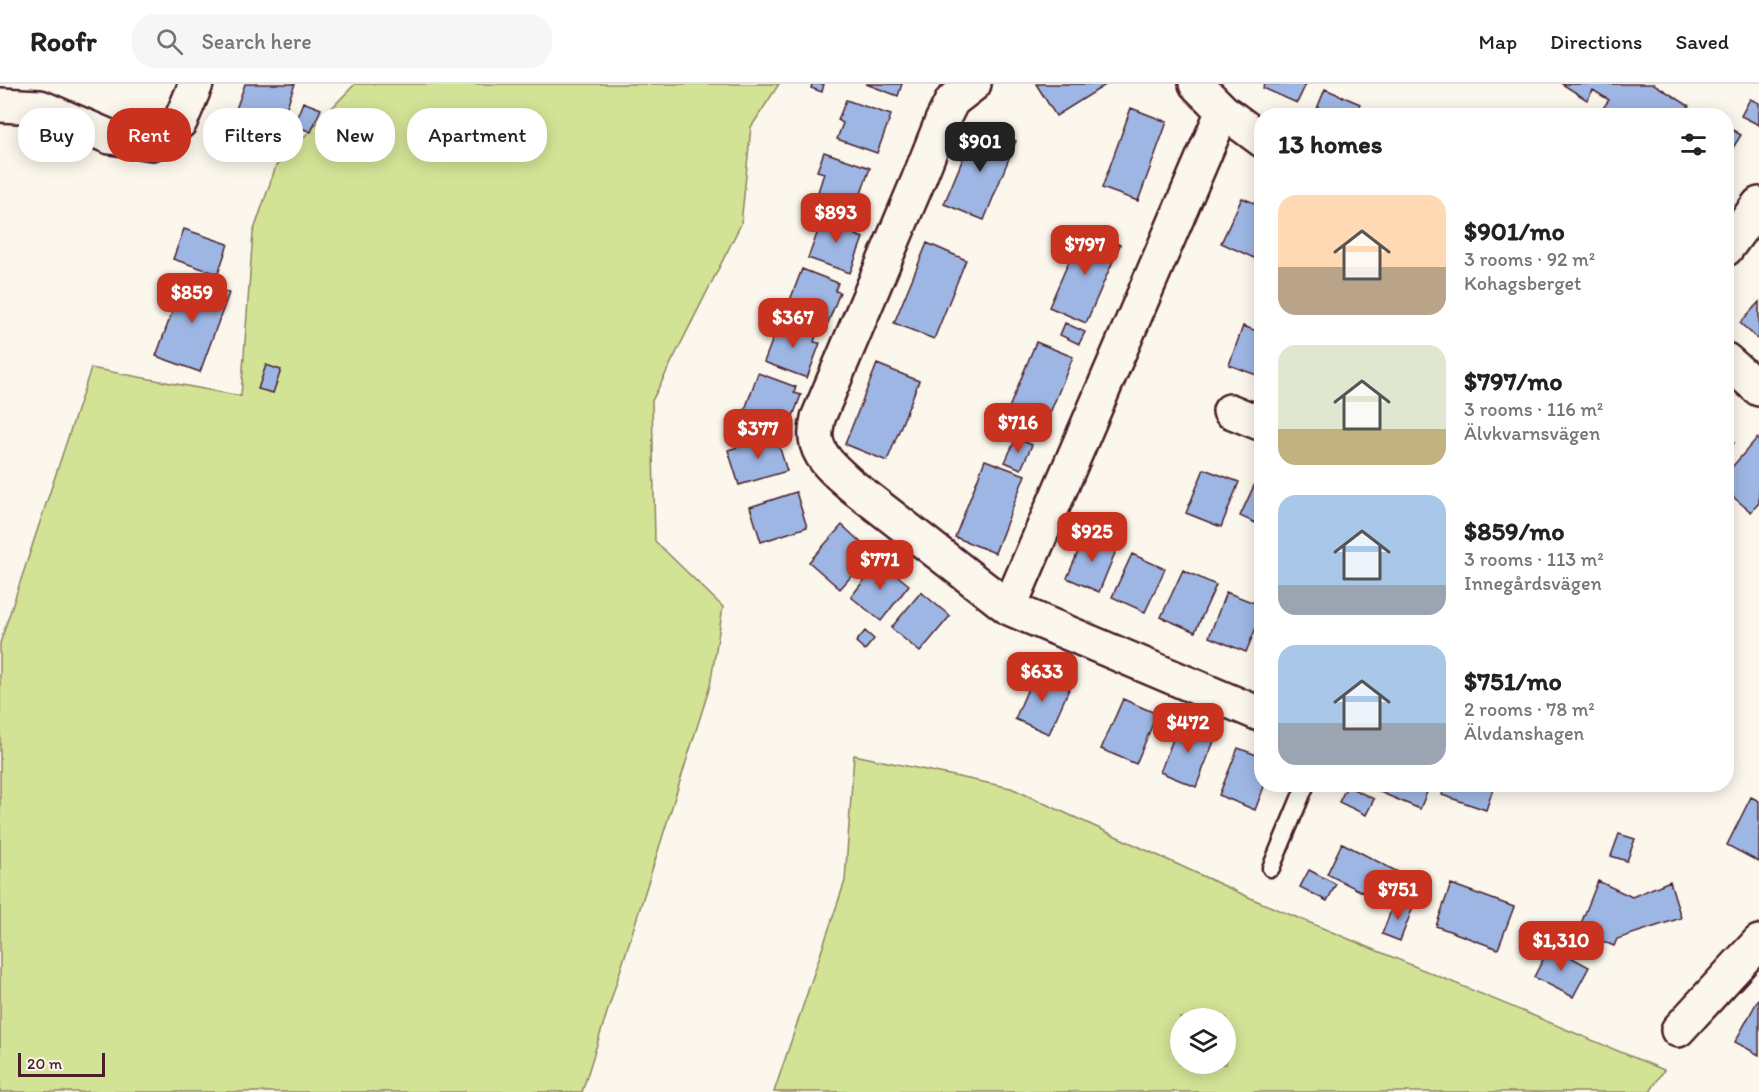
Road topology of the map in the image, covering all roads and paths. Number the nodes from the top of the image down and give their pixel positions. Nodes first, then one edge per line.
1 (196, 84) edge
2 (975, 84) edge
3 (1196, 84) edge
4 (0, 105) edge
5 (1223, 111) junction
6 (1254, 134) edge
7 (1759, 204) edge
8 (1734, 238) edge
9 (1734, 367) edge
10 (1759, 389) edge
11 (1230, 411) dead end
12 (1254, 421) edge
13 (1009, 608) junction
14 (1254, 712) edge
15 (1303, 792) edge
16 (1271, 868) dead end
17 (1759, 942) edge
18 (1678, 1030) dead end

1 - 4 street
2 - 13 street
3 - 5 street
5 - 6 street
5 - 13 street
7 - 8 street
9 - 10 street
11 - 12 street
13 - 14 street
15 - 16 lane
17 - 18 street

